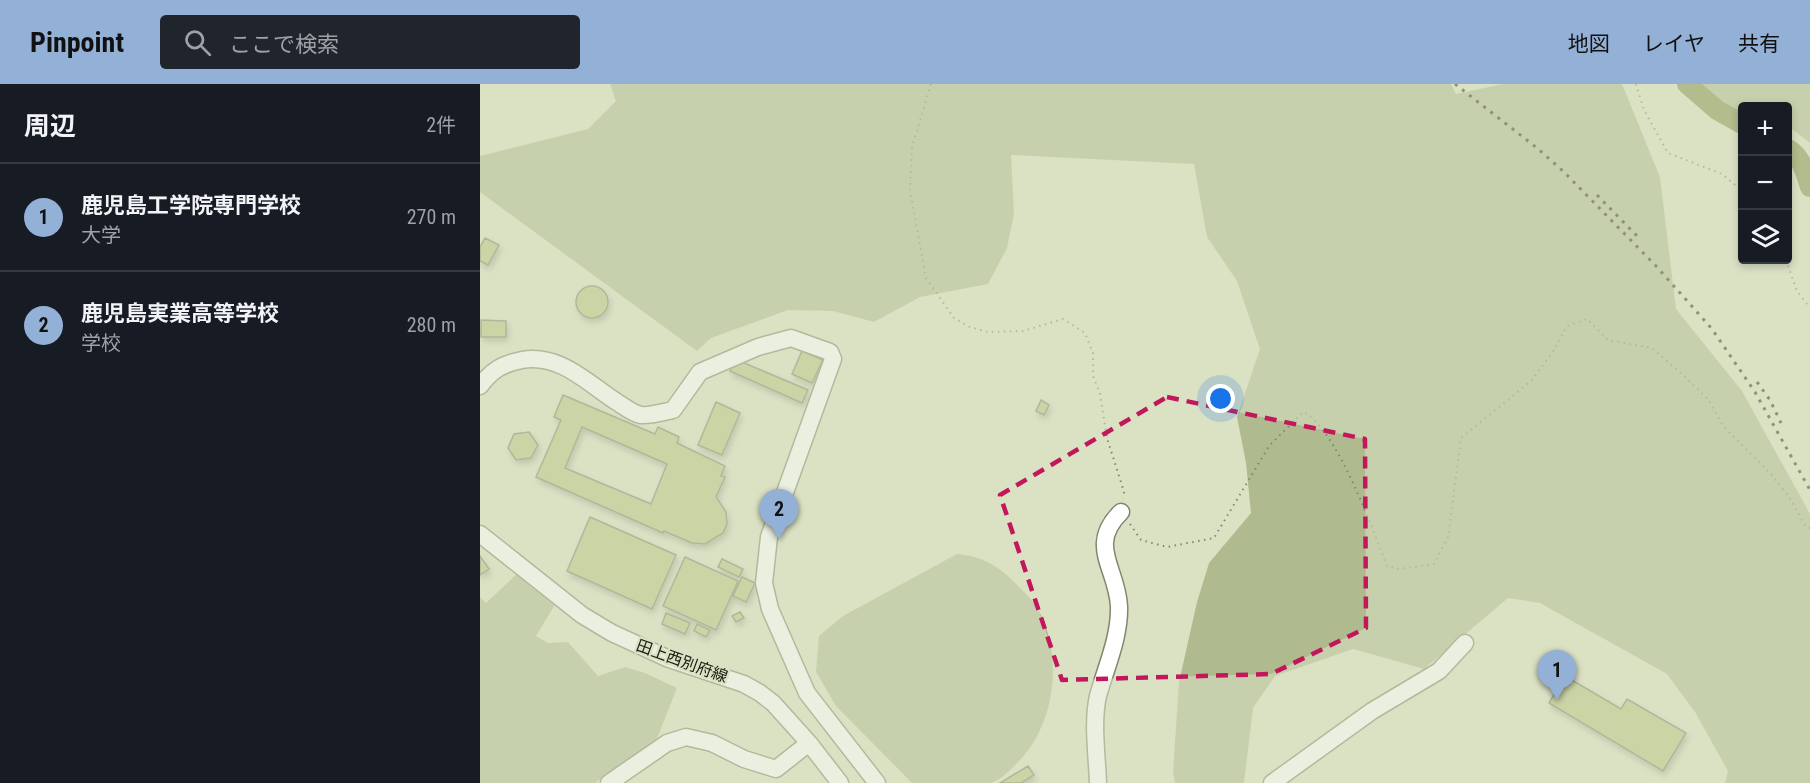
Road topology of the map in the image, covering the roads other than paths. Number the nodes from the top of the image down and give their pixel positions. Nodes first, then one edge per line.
1 (480, 386) edge
2 (1121, 512) road end
3 (480, 534) edge
4 (1465, 643) dead end
5 (809, 743) junction
6 (609, 783) edge
7 (840, 783) edge
8 (877, 783) edge
9 (1098, 783) edge
10 (1272, 783) edge

1 - 8 street
2 - 9 street
3 - 5 street, 田上西別府線
4 - 10 street
5 - 6 street
5 - 7 street, 田上西別府線

